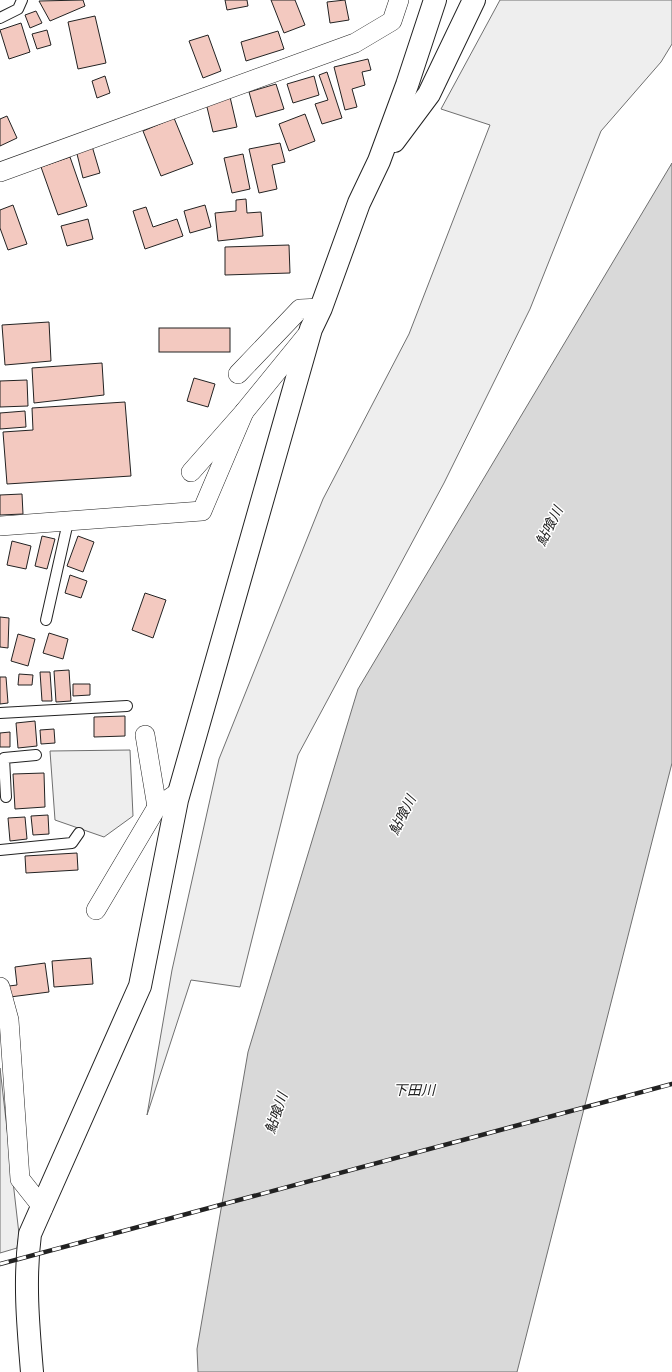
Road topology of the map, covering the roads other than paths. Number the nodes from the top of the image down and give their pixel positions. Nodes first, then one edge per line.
1 (22, 0) edge
2 (399, 0) edge
3 (435, 0) edge
4 (474, 0) edge
5 (0, 18) edge
6 (379, 161) junction
7 (0, 172) edge
8 (321, 308) junction
9 (311, 329) junction
10 (238, 374) dead end
11 (244, 412) junction
12 (191, 472) dead end
13 (68, 522) junction
14 (0, 526) edge
15 (46, 620) dead end
16 (127, 706) dead end
17 (0, 713) edge
18 (145, 735) dead end
19 (36, 755) dead end
20 (2, 757) edge
21 (4, 791) edge
22 (180, 792) junction
23 (157, 807) junction
24 (79, 833) dead end
25 (0, 850) edge
26 (96, 910) dead end
27 (0, 987) edge
28 (43, 1208) junction
29 (32, 1372) edge

1 - 5 lane
2 - 7 street
3 - 6 street
4 - 6 street
6 - 8 street
8 - 9 street
8 - 10 street
9 - 11 street
9 - 22 street
11 - 12 street
11 - 13 street
13 - 14 street
13 - 15 lane
16 - 17 lane
18 - 23 street
19 - 20 lane
20 - 21 lane
22 - 23 street
22 - 28 street
23 - 26 street
24 - 25 lane
27 - 28 street
28 - 29 street

